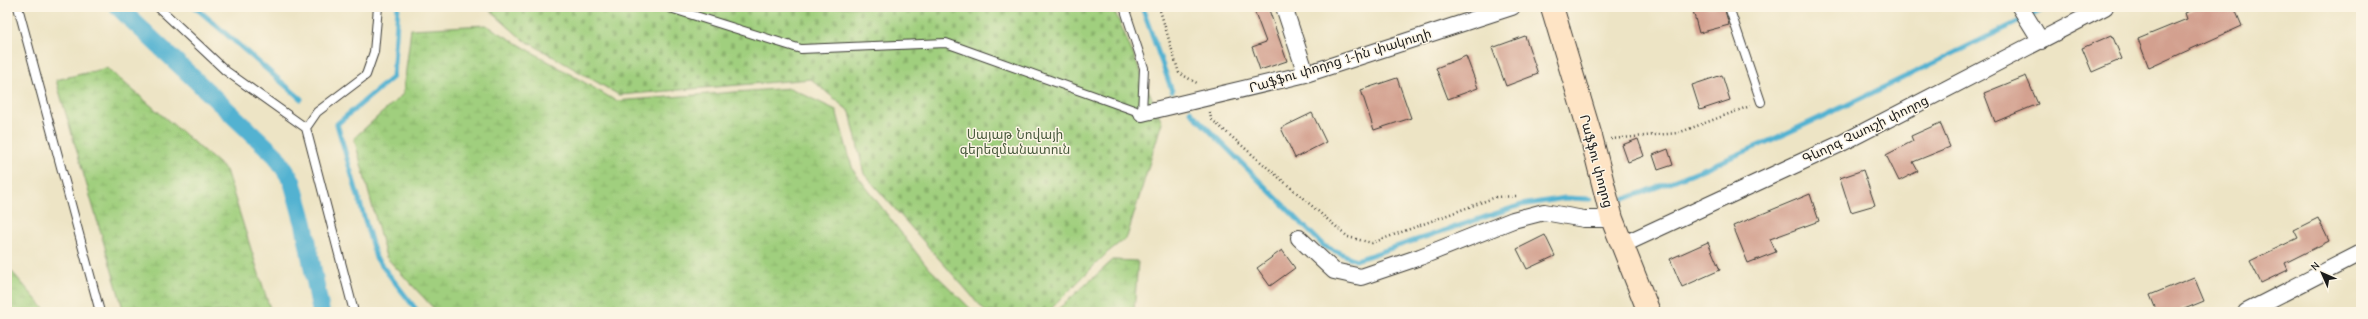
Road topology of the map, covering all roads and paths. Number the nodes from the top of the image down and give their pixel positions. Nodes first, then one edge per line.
1 (18, 7) edge
2 (158, 7) edge
3 (378, 7) edge
4 (667, 7) edge
5 (1124, 7) edge
6 (1159, 7) edge
7 (1284, 7) edge
8 (1552, 7) edge
9 (1728, 7) edge
10 (2020, 7) edge
11 (2105, 7) edge
12 (1508, 8) edge
13 (2040, 41) junction
14 (1306, 74) junction
15 (1207, 98) junction
16 (1761, 102) joint
17 (1142, 113) junction
18 (306, 128) junction
19 (1592, 140) junction
20 (1517, 196) dead end
21 (1612, 219) junction
22 (1299, 238) dead end
23 (1622, 244) junction
24 (2361, 253) edge
25 (100, 312) edge
26 (354, 312) edge
27 (1649, 312) edge
28 (2246, 312) edge

1 - 25 lane
2 - 18 lane
3 - 18 lane
4 - 17 lane
5 - 17 lane
6 - 15 path
7 - 14 street
8 - 19 main road, Րաֆֆու փողոց
9 - 16 lane
10 - 13 street
11 - 13 street, Գևորգ Չաուշի փողոց
12 - 14 street, Րաֆֆու փողոց 1-ին փակուղի
13 - 23 street, Գևորգ Չաուշի փողոց
14 - 15 street, Րաֆֆու փողոց 1-ին փակուղի
15 - 17 street, Րաֆֆու փողոց 1-ին փակուղի
15 - 20 path
16 - 19 path
18 - 26 lane
19 - 21 main road, Րաֆֆու փողոց
21 - 22 street
21 - 23 main road, Րաֆֆու փողոց
23 - 27 main road, Րաֆֆու փողոց
24 - 28 street

